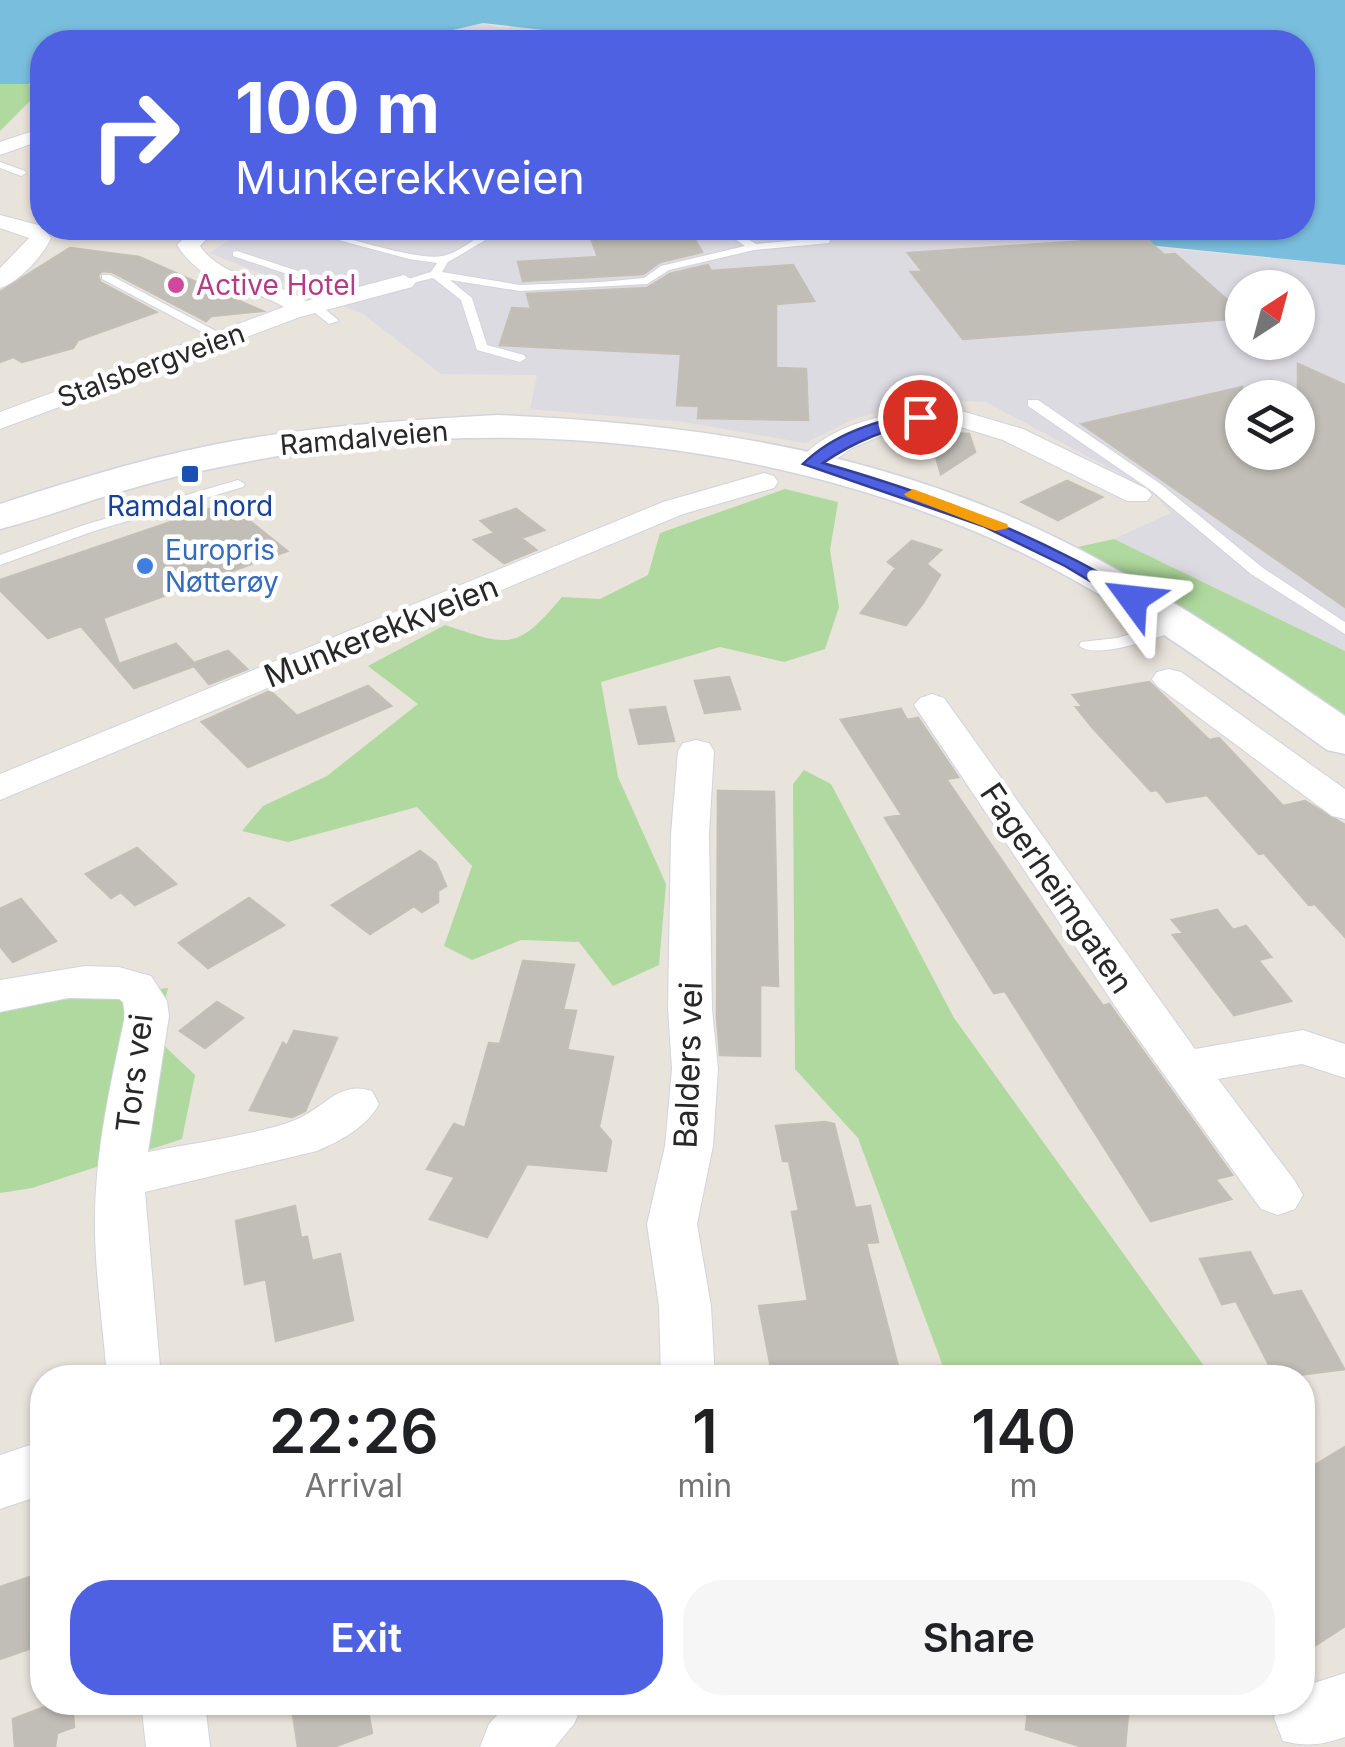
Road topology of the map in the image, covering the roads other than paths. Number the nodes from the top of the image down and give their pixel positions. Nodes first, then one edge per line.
1 (30, 139) edge
2 (0, 149) edge
3 (0, 164) edge
4 (21, 173) dead end
5 (0, 221) edge
6 (30, 228) edge
7 (39, 240) edge
8 (191, 240) edge
9 (346, 240) edge
10 (480, 240) edge
11 (744, 240) edge
12 (825, 240) edge
13 (754, 246) junction
14 (237, 254) dead end
15 (444, 260) junction
16 (435, 274) junction
17 (106, 277) dead end
18 (0, 280) edge
19 (404, 282) joint
20 (348, 296) junction
21 (316, 312) junction
22 (222, 338) junction
23 (520, 358) dead end
24 (1033, 404) dead end
25 (0, 421) edge
26 (811, 464) junction
27 (764, 482) dead end
28 (238, 484) dead end
29 (1137, 495) dead end
30 (4, 511) edge
31 (0, 560) edge
32 (1176, 626) junction
33 (1345, 628) edge
34 (1087, 646) dead end
35 (1168, 678) dead end
36 (932, 705) dead end
37 (1345, 739) edge
38 (696, 751) dead end
39 (0, 788) edge
40 (1345, 807) edge
41 (0, 996) edge
42 (1345, 1061) edge
43 (1186, 1068) junction
44 (356, 1104) dead end
45 (121, 1178) junction
46 (1278, 1195) dead end
47 (133, 1365) edge
48 (687, 1365) edge
49 (30, 1472) edge
50 (0, 1482) edge
51 (174, 1715) edge
52 (540, 1715) edge
53 (178, 1747) edge
54 (512, 1747) edge

1 - 2 street
3 - 4 lane
5 - 6 street
7 - 18 street
8 - 21 street, Stalsbergveien
9 - 15 lane
10 - 15 lane
11 - 13 lane
12 - 13 lane
13 - 16 lane
14 - 20 lane
15 - 16 lane
16 - 19 lane
16 - 23 lane
17 - 22 lane
19 - 20 street, Stalsbergveien
20 - 21 street, Stalsbergveien
21 - 22 street, Stalsbergveien
22 - 25 street, Stalsbergveien
24 - 33 lane
26 - 29 street
26 - 30 main road, Ramdalveien
26 - 32 main road, Ramdalveien
27 - 39 street, Munkerekkveien
28 - 31 lane
32 - 34 lane
32 - 37 main road, Ramdalveien
35 - 40 street
36 - 43 street, Fagerheimgaten
38 - 48 street, Balders vei
41 - 45 street, Tors vei
42 - 43 street
43 - 46 street, Fagerheimgaten
44 - 45 street, Tors vei
45 - 47 street, Tors vei
49 - 50 street
51 - 53 street
52 - 54 street

